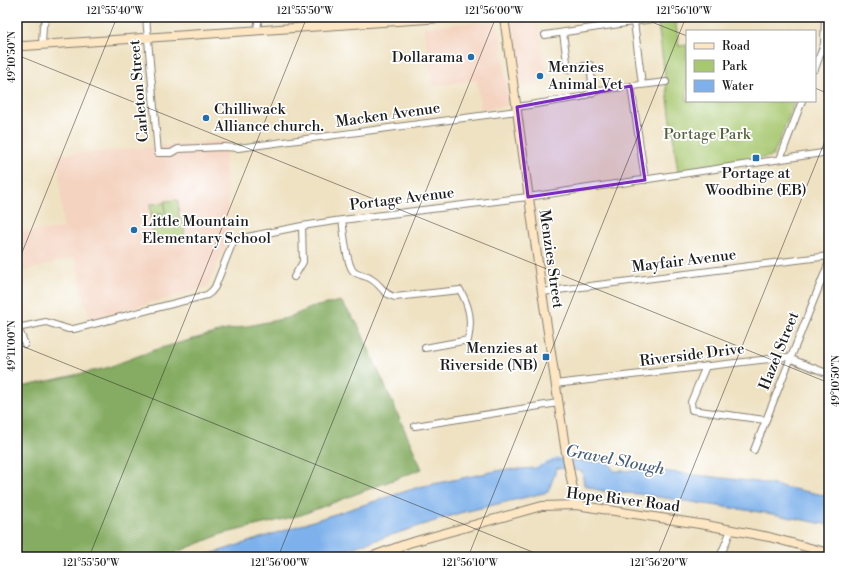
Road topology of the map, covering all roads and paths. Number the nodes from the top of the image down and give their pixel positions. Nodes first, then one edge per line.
1 (47, 17) edge
2 (146, 17) edge
3 (259, 17) edge
4 (457, 17) edge
5 (504, 17) edge
6 (825, 17) edge
7 (379, 19) edge
8 (653, 19) dead end
9 (634, 22) junction
10 (257, 30) junction
11 (563, 33) junction
12 (545, 36) dead end
13 (147, 37) junction
14 (42, 44) junction
15 (17, 45) edge
16 (816, 66) edge
17 (666, 82) dead end
18 (642, 84) junction
19 (631, 86) junction
20 (593, 91) junction
21 (802, 102) edge
22 (517, 109) junction
23 (238, 148) joint
24 (829, 152) edge
25 (780, 159) junction
26 (645, 180) junction
27 (528, 197) junction
28 (342, 220) junction
29 (302, 226) junction
30 (829, 256) edge
31 (829, 262) edge
32 (294, 277) dead end
33 (542, 292) junction
34 (17, 328) edge
35 (25, 344) dead end
36 (425, 348) dead end
37 (790, 358) junction
38 (706, 366) junction
39 (829, 374) edge
40 (556, 384) junction
41 (558, 403) junction
42 (765, 420) junction
43 (415, 426) dead end
44 (754, 450) dead end
45 (576, 505) junction
46 (731, 530) junction
47 (399, 546) junction
48 (829, 553) edge
49 (370, 557) edge
50 (395, 557) edge
51 (720, 557) edge

1 - 14 street
2 - 13 street, Carleton Street
3 - 10 street
4 - 7 street
5 - 22 street, Menzies Street
6 - 16 street
7 - 10 street
8 - 9 street
9 - 11 street
9 - 18 street
10 - 13 street
11 - 12 street
11 - 20 street
13 - 14 street
13 - 23 street, Carleton Street
14 - 15 street
17 - 18 street, Macken Avenue
18 - 19 street, Macken Avenue
19 - 20 street, Macken Avenue
19 - 26 street
20 - 22 street, Macken Avenue
21 - 25 street
22 - 23 street, Macken Avenue
22 - 27 street, Menzies Street
24 - 25 street, Portage Avenue
25 - 26 street, Portage Avenue
26 - 27 street, Portage Avenue
27 - 28 street, Portage Avenue
27 - 33 street, Menzies Street
28 - 29 street, Portage Avenue
28 - 36 street
29 - 32 street
29 - 34 street, Portage Avenue
30 - 33 street, Mayfair Avenue
31 - 37 street, Hazel Street
33 - 40 street, Menzies Street
34 - 35 street
37 - 38 street, Riverside Drive
37 - 39 street, Riverside Drive
37 - 42 street, Hazel Street
38 - 40 street, Riverside Drive
38 - 42 street
40 - 41 street, Menzies Street
41 - 43 street
41 - 45 street, Menzies Street
42 - 44 street, Hazel Street
45 - 46 street, Hope River Road
45 - 47 street, Hope River Road
46 - 48 street, Hope River Road
46 - 51 street
47 - 49 street, Hope River Road
47 - 50 street

